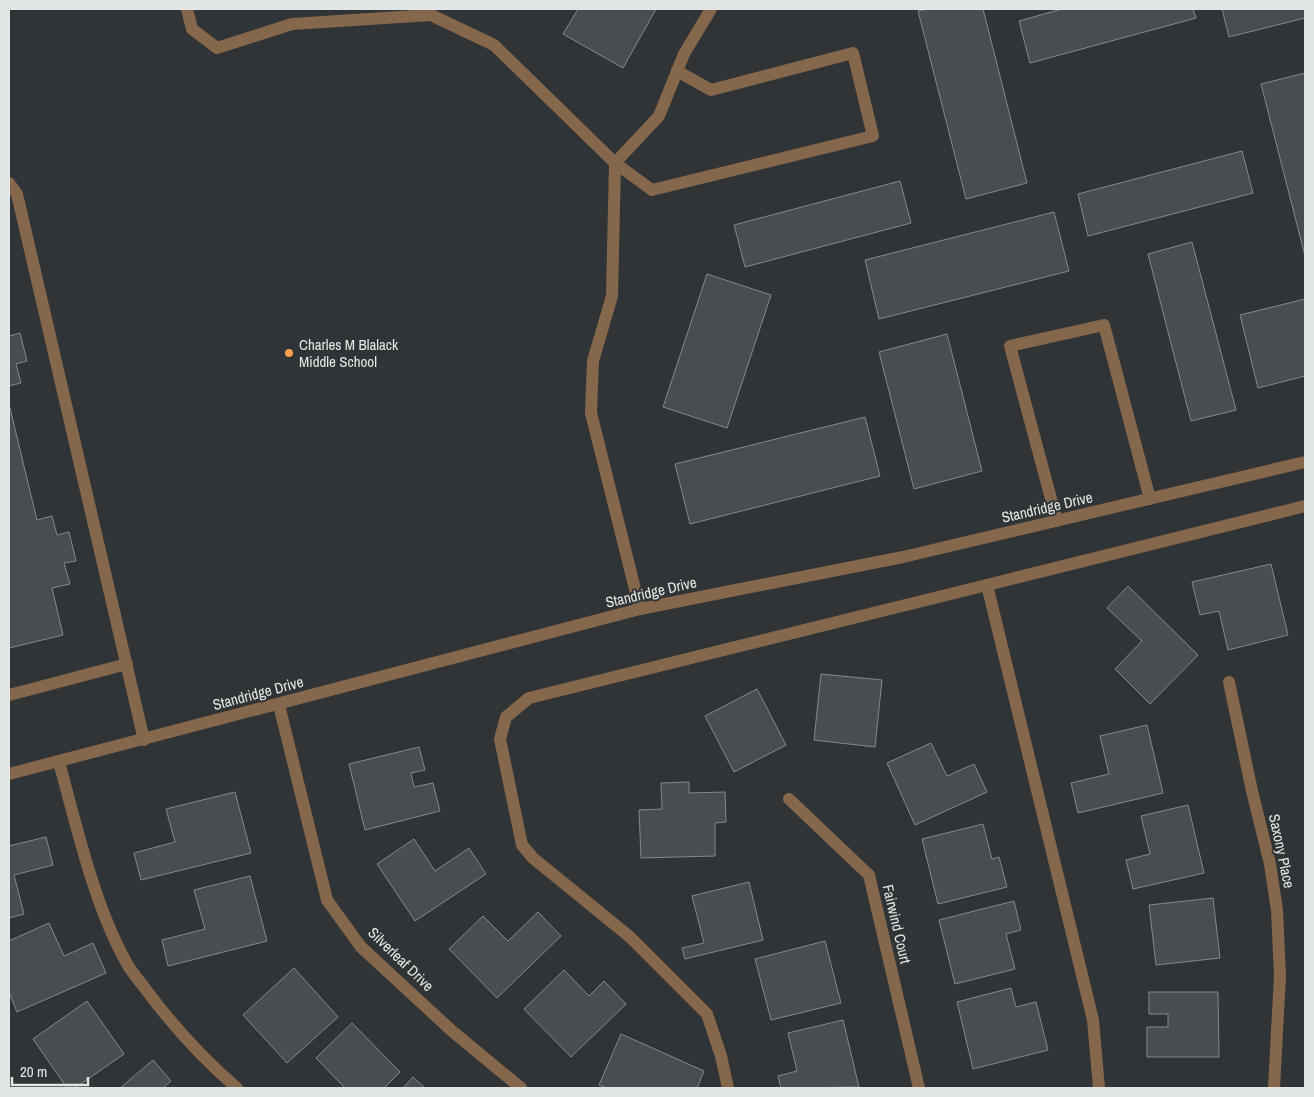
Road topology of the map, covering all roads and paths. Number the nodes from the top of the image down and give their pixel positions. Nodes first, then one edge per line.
1 (187, 9) edge
2 (711, 9) edge
3 (677, 71) junction
4 (615, 163) junction
5 (9, 183) edge
6 (1305, 462) edge
7 (1150, 499) junction
8 (1305, 506) edge
9 (1057, 521) junction
10 (987, 585) junction
11 (640, 609) junction
12 (127, 664) junction
13 (1230, 682) dead end
14 (9, 695) edge
15 (279, 705) junction
16 (144, 740) junction
17 (59, 762) junction
18 (9, 774) edge
19 (789, 799) dead end
20 (237, 1088) edge
21 (520, 1088) edge
22 (728, 1088) edge
23 (919, 1088) edge
24 (1099, 1088) edge
25 (1274, 1088) edge

1 - 4 street
2 - 3 street
3 - 4 street
3 - 4 street
4 - 11 street
5 - 12 street
6 - 7 street, Standridge Drive
7 - 9 street, Standridge Drive
7 - 9 street
8 - 10 street
9 - 11 street, Standridge Drive
10 - 22 street
10 - 24 street
11 - 15 street, Standridge Drive
12 - 14 street
12 - 16 street
13 - 25 street, Saxony Place
15 - 16 street, Standridge Drive
15 - 21 street, Silverleaf Drive
16 - 17 street, Standridge Drive
17 - 18 street, Standridge Drive
17 - 20 street
19 - 23 street, Fairwind Court

